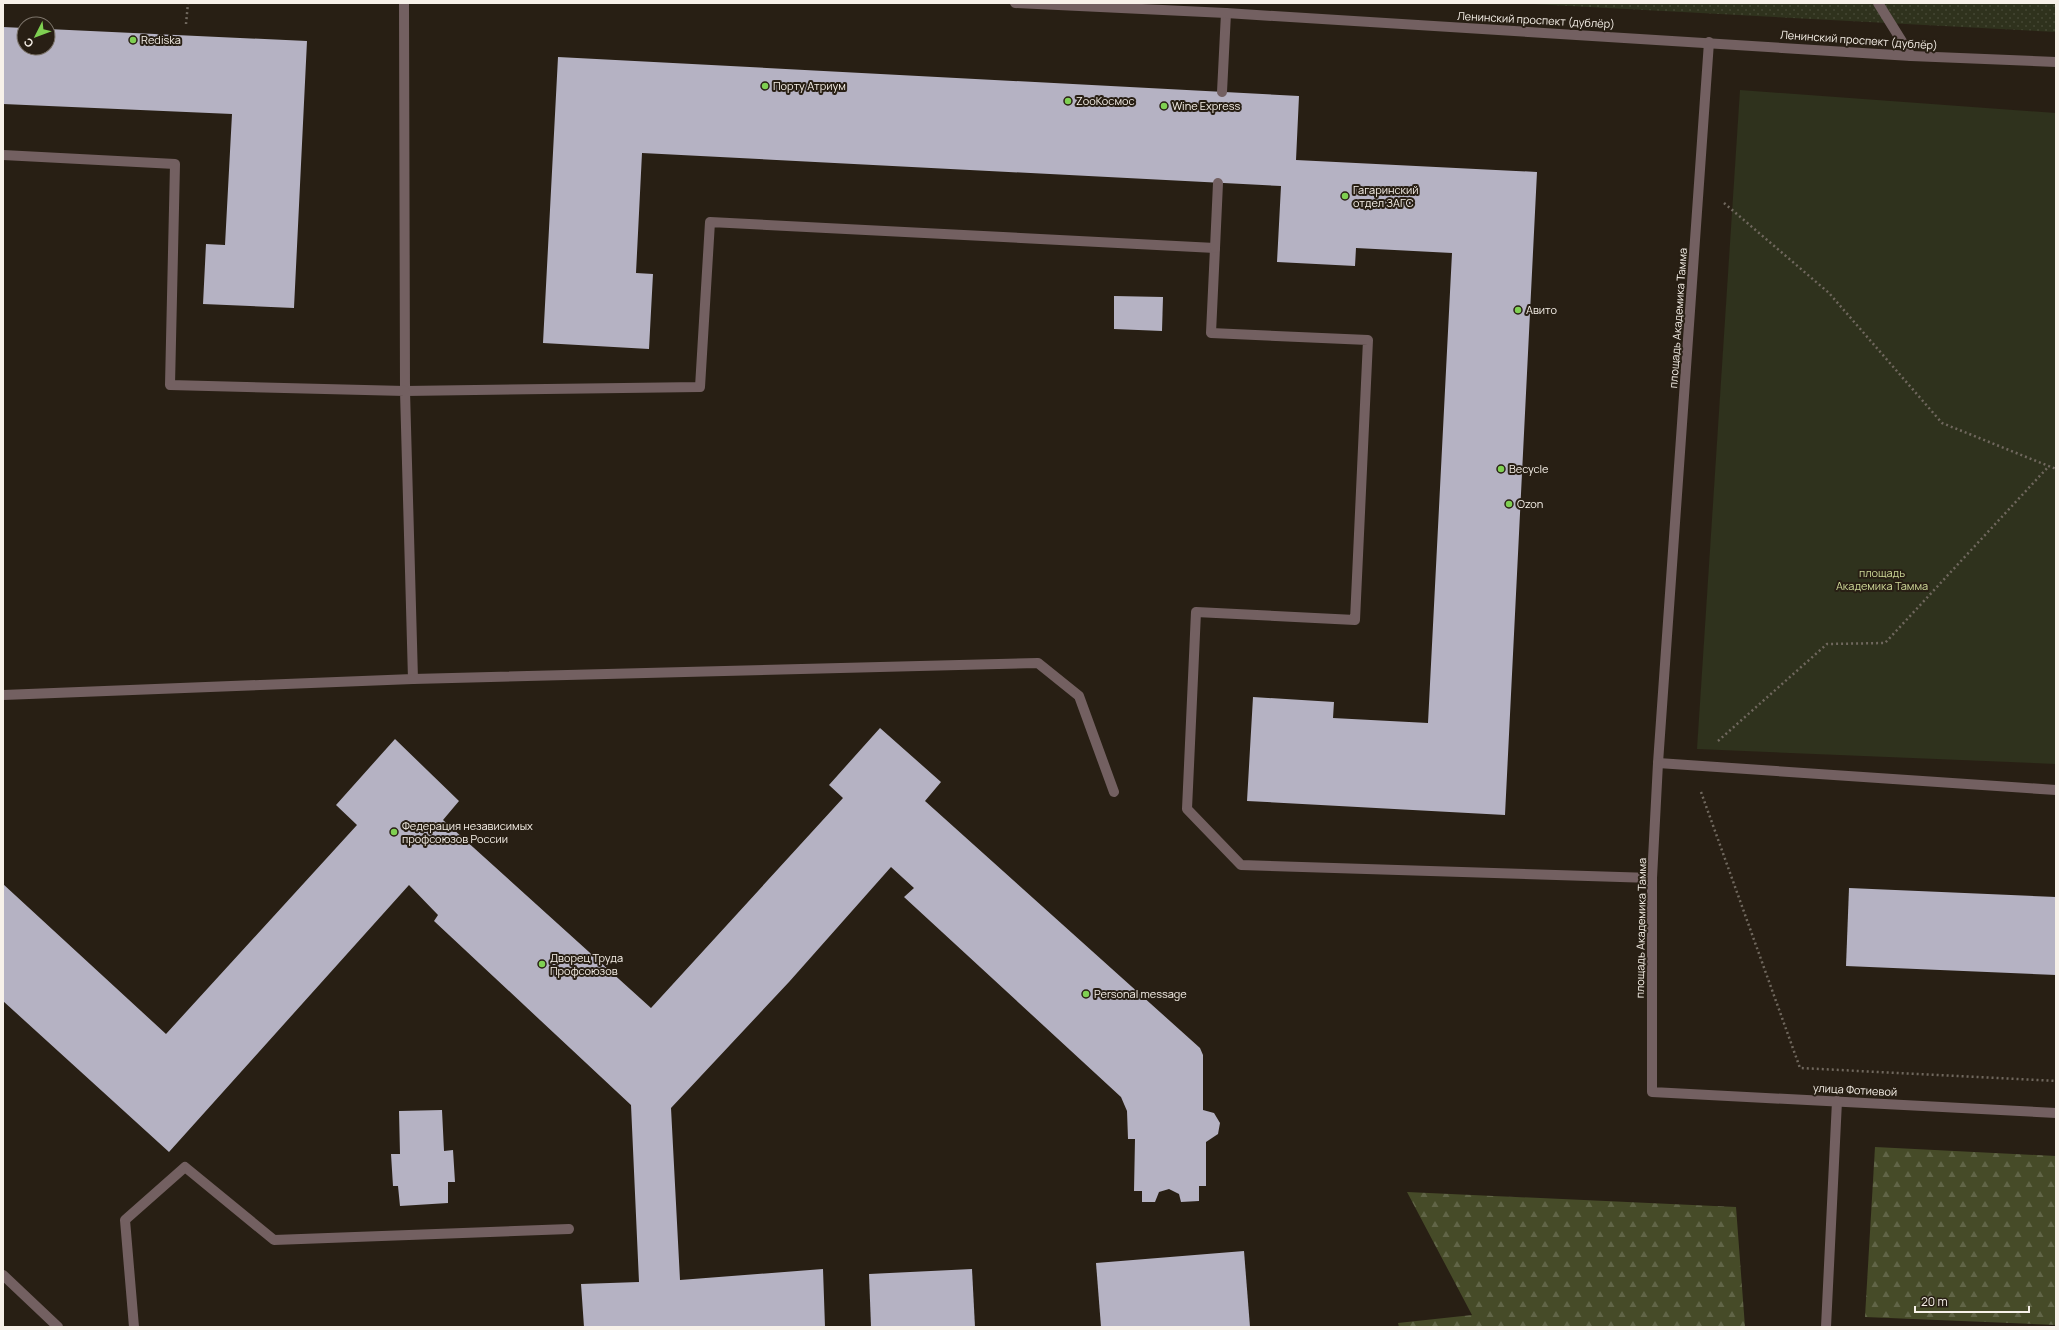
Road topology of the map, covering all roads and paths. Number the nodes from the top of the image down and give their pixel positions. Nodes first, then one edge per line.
1 (188, 3) edge
2 (404, 3) edge
3 (1015, 3) edge
4 (1878, 3) edge
5 (1226, 13) junction
6 (186, 24) dead end
7 (1709, 42) junction
8 (1911, 56) junction
9 (2056, 62) edge
10 (1222, 92) dead end
11 (3, 155) edge
12 (1700, 182) junction
13 (1218, 183) dead end
14 (1215, 248) junction
15 (405, 391) junction
16 (2049, 466) junction
17 (2056, 469) edge
18 (413, 679) junction
19 (3, 695) edge
20 (1658, 763) junction
21 (1691, 765) junction
22 (2056, 790) edge
23 (1114, 792) dead end
24 (1652, 878) junction
25 (2056, 1081) edge
26 (1652, 1092) joint
27 (1837, 1101) junction
28 (2056, 1112) edge
29 (569, 1229) dead end
30 (3, 1275) edge
31 (58, 1327) edge
32 (134, 1327) edge
33 (1826, 1327) edge

1 - 6 path
2 - 15 street
3 - 5 street, Ленинский проспект (дублёр)
4 - 8 street
5 - 7 street, Ленинский проспект (дублёр)
5 - 10 street
7 - 8 street, Ленинский проспект (дублёр)
7 - 12 street, площадь Академика Тамма
8 - 9 street, Ленинский проспект (дублёр)
11 - 15 street
12 - 16 path
12 - 20 street, площадь Академика Тамма
13 - 14 street
14 - 15 street
14 - 24 street
15 - 18 street
16 - 17 path
16 - 21 path
18 - 19 street
18 - 23 street
20 - 21 street
20 - 24 street, площадь Академика Тамма
21 - 22 street
21 - 25 path
24 - 26 street, площадь Академика Тамма
26 - 27 street, улица Фотиевой
27 - 28 street, улица Фотиевой
27 - 33 street
29 - 32 street
30 - 31 street

